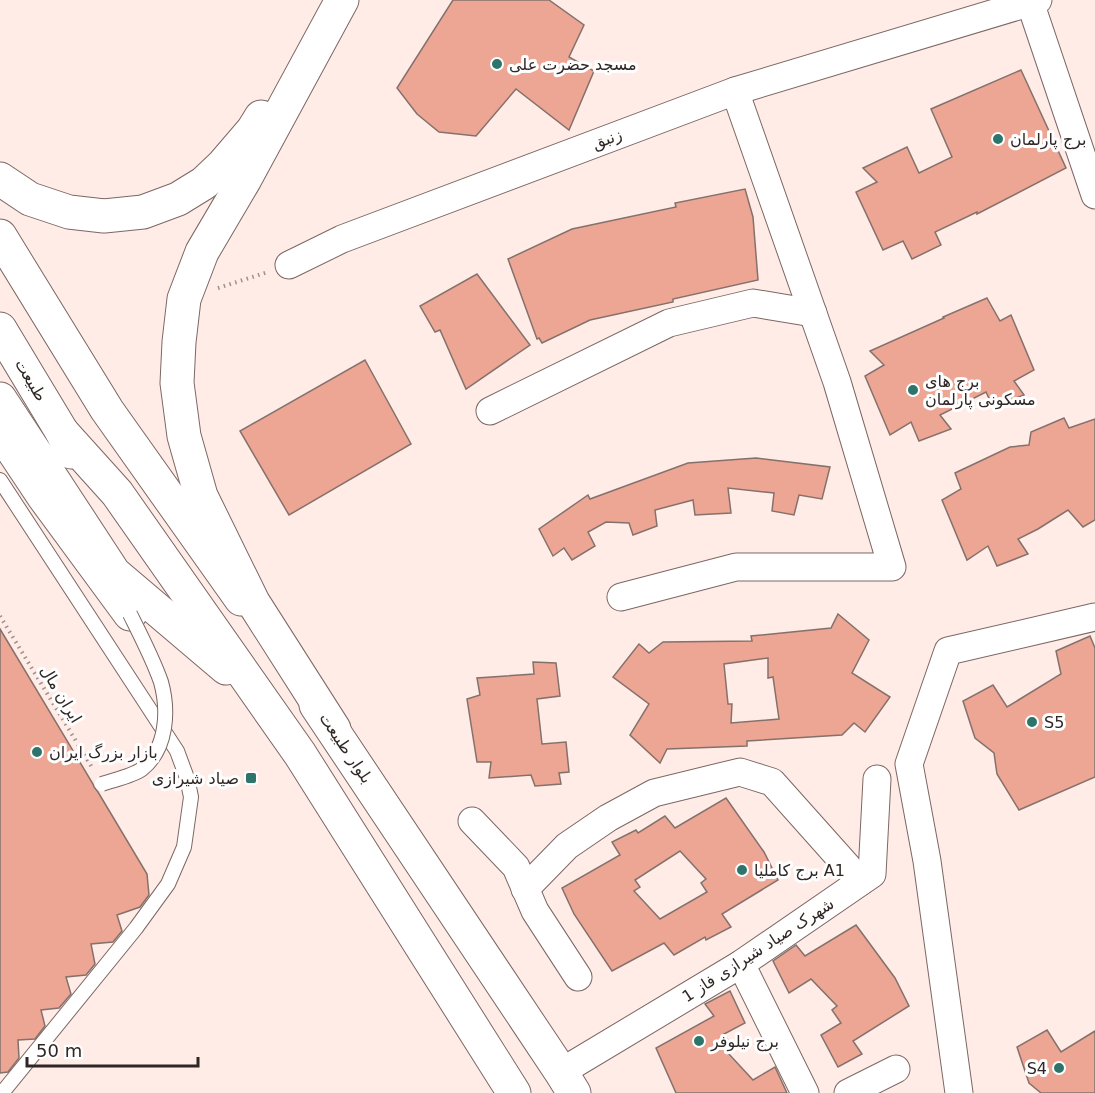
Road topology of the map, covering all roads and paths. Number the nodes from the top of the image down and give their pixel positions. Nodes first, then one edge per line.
1 (324, 0) edge
2 (342, 0) edge
3 (1034, 1) edge
4 (735, 91) junction
5 (0, 179) edge
6 (1095, 195) edge
7 (0, 236) edge
8 (289, 265) joint
9 (184, 298) junction
10 (813, 313) junction
11 (0, 329) edge
12 (0, 399) edge
13 (490, 411) dead end
14 (0, 431) edge
15 (62, 432) junction
16 (0, 480) edge
17 (621, 597) dead end
18 (144, 612) junction
19 (0, 616) edge
20 (1095, 617) edge
21 (260, 697) junction
22 (333, 729) junction
23 (300, 754) junction
24 (877, 779) dead end
25 (102, 784) joint
26 (472, 821) dead end
27 (860, 882) junction
28 (525, 889) junction
29 (741, 964) junction
30 (578, 977) dead end
31 (896, 1069) dead end
32 (568, 1082) edge
33 (2, 1093) edge
34 (514, 1093) edge
35 (805, 1093) edge
36 (848, 1093) edge
37 (959, 1093) edge

1 - 5 main road
2 - 9 main road
3 - 4 street, زنبق
3 - 6 street
4 - 8 street, زنبق
4 - 10 street
7 - 22 main road, بلوار طبیعت
8 - 9 path
9 - 22 main road
10 - 13 street
10 - 17 street
11 - 15 main road, طبیعت
12 - 18 main road
14 - 18 main road
15 - 18 main road
15 - 21 main road
16 - 33 lane
18 - 21 main road
18 - 25 lane, bridge
19 - 25 path, ایران مال
20 - 37 street
21 - 23 main road
22 - 23 main road
22 - 32 main road, بلوار طبیعت
23 - 34 main road
24 - 27 street, شهرک صیاد شیرازی فاز 1
26 - 28 street
27 - 28 street
27 - 29 street, شهرک صیاد شیرازی فاز 1
28 - 30 street
29 - 32 street, شهرک صیاد شیرازی فاز 1
29 - 35 street
31 - 36 street

